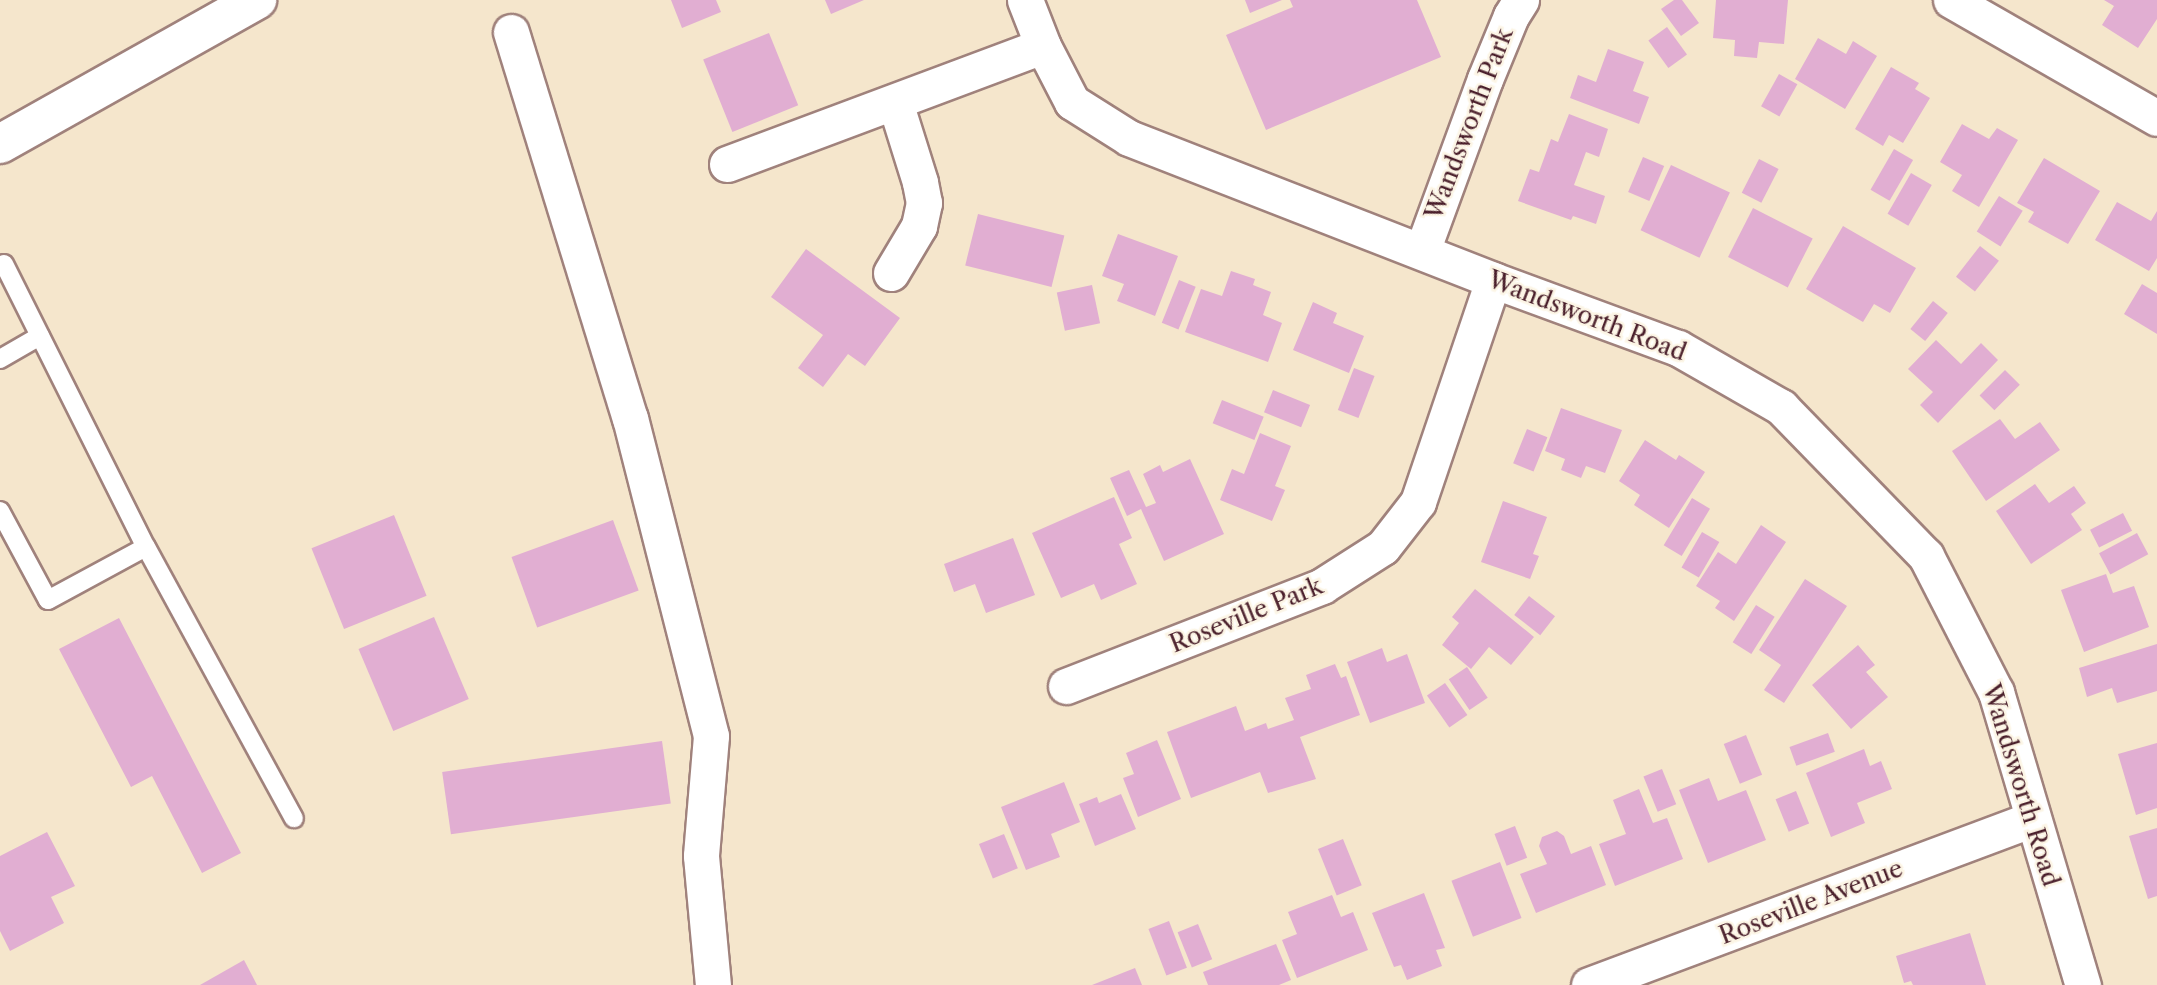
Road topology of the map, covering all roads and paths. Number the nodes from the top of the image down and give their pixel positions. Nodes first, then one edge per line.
1 (1521, 0) edge
2 (1951, 0) edge
3 (254, 1) edge
4 (1028, 1) edge
5 (511, 32) dead end
6 (1043, 46) junction
7 (895, 102) junction
8 (2157, 118) edge
9 (0, 144) edge
10 (727, 164) dead end
11 (1422, 251) junction
12 (4, 264) dead end
13 (891, 273) dead end
14 (1493, 280) junction
15 (40, 336) junction
16 (0, 359) edge
17 (0, 511) edge
18 (146, 547) junction
19 (1066, 686) dead end
20 (294, 818) dead end
21 (2032, 819) junction
22 (713, 985) edge
23 (1589, 985) edge
24 (2083, 985) edge

1 - 11 street, Wandsworth Park
2 - 8 street
3 - 9 main road
4 - 6 street, Wandsworth Road
5 - 22 street
6 - 7 street
6 - 11 street, Wandsworth Road
7 - 10 street
7 - 13 street
11 - 14 street, Wandsworth Road
12 - 15 lane
14 - 19 street, Roseville Park
14 - 21 street, Wandsworth Road
15 - 16 lane
15 - 18 lane
17 - 18 lane
18 - 20 lane
21 - 23 street, Roseville Avenue
21 - 24 street, Wandsworth Road

